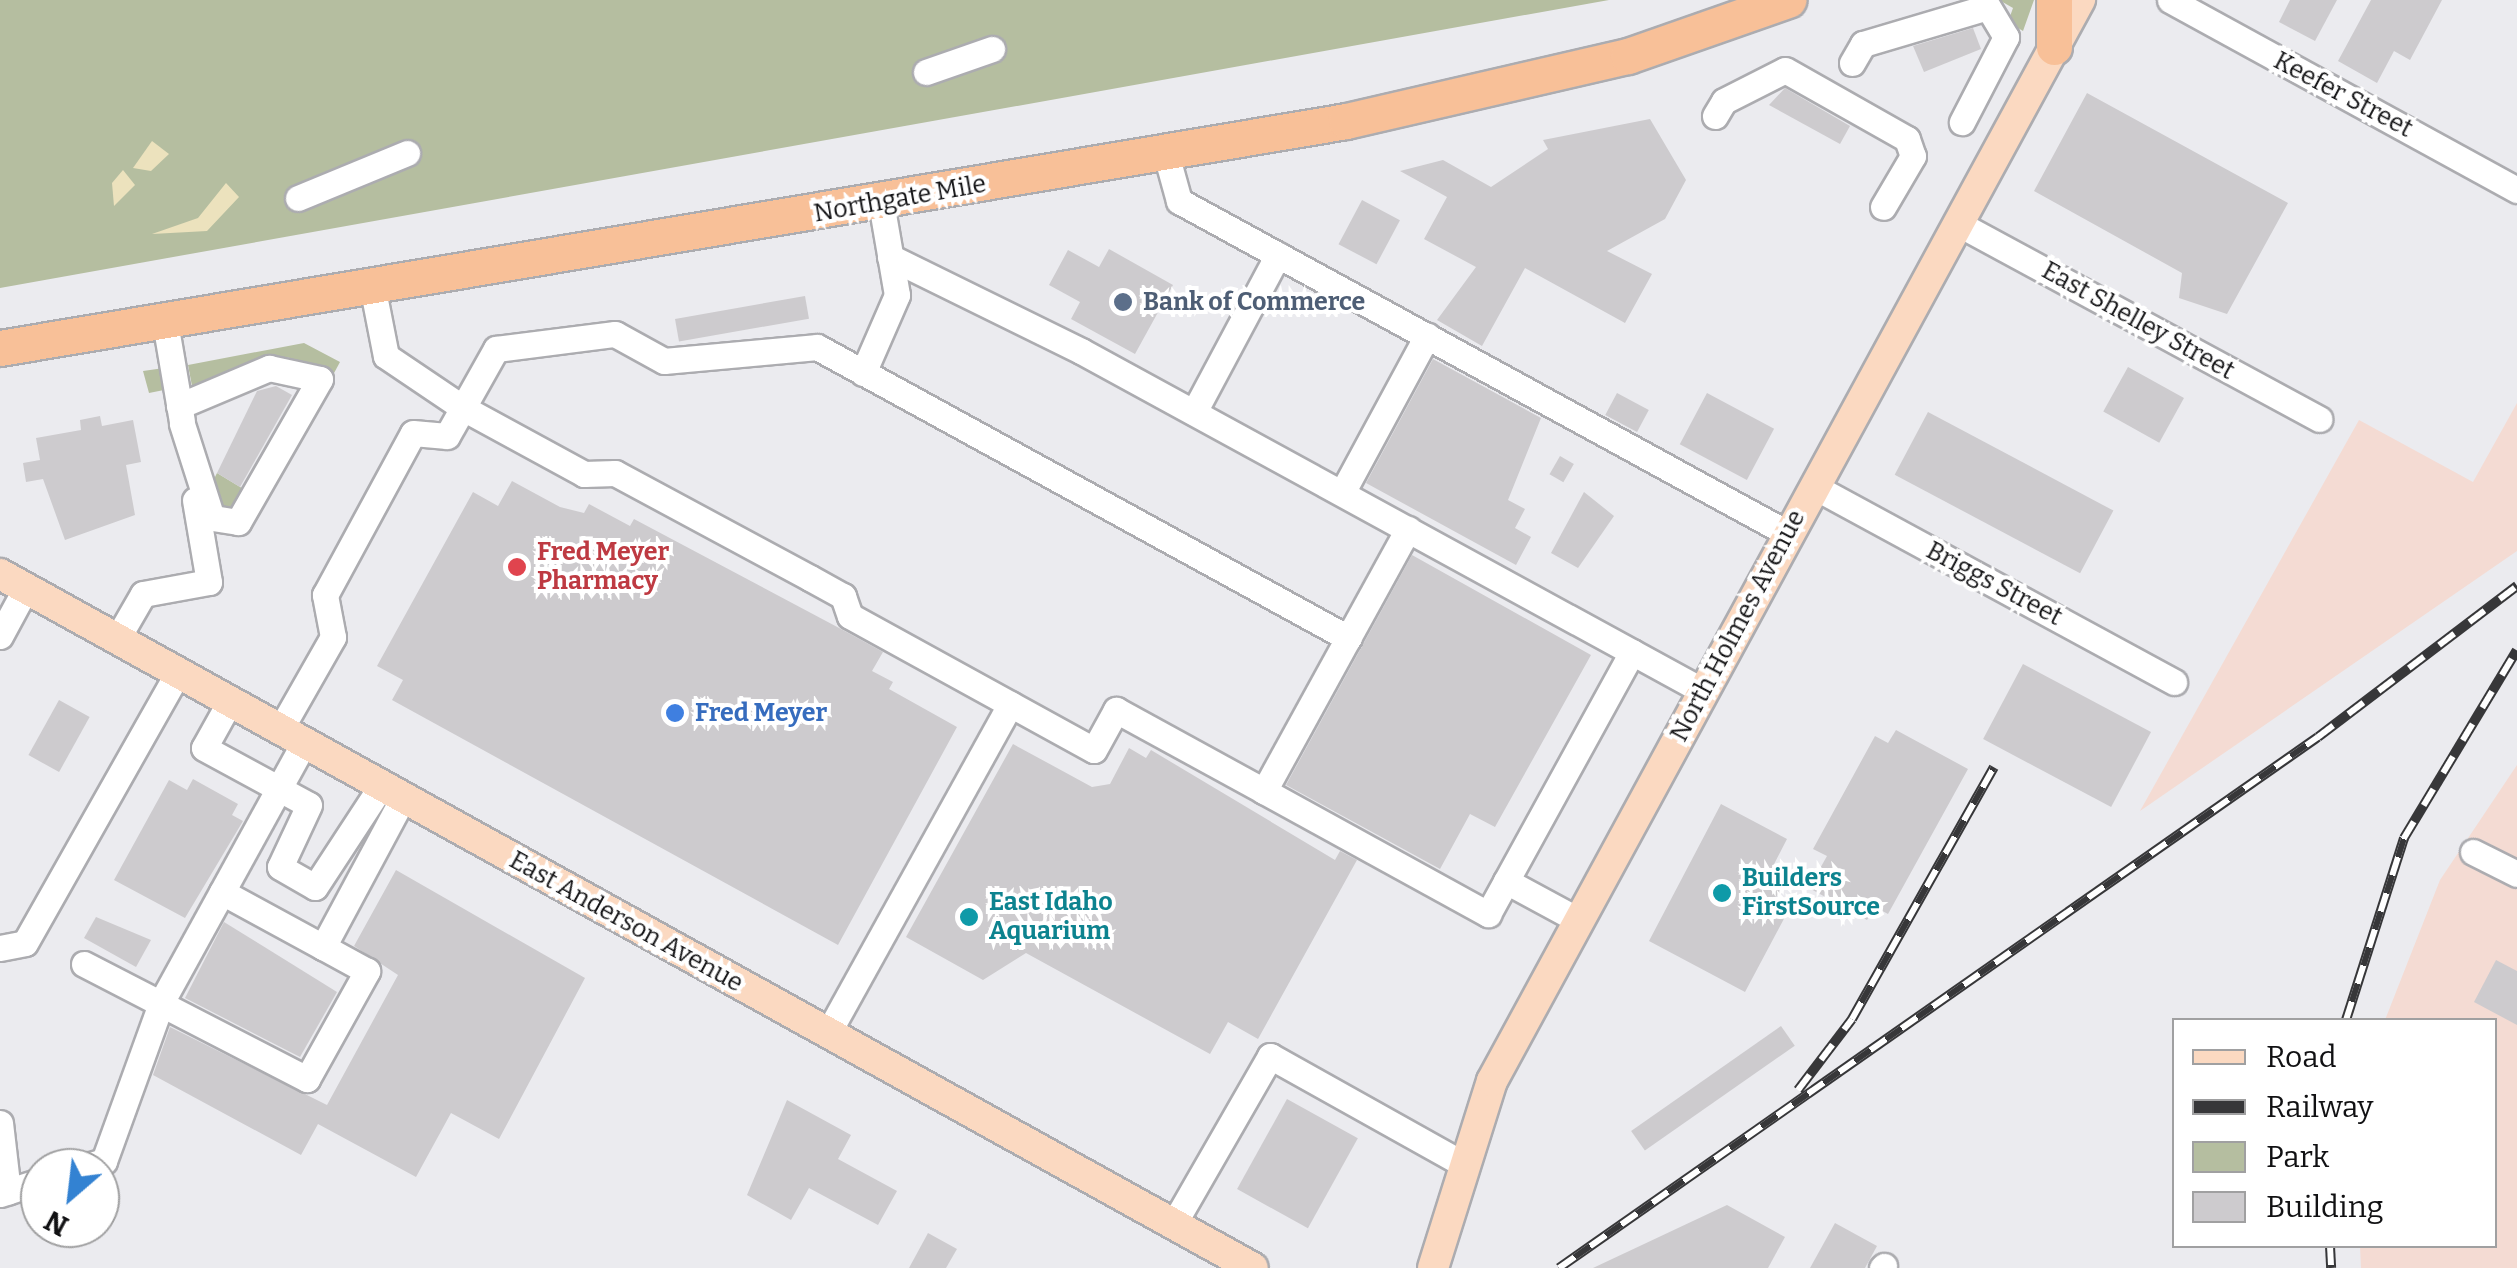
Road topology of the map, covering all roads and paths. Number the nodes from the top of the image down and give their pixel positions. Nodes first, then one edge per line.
1 (1788, 0) edge
2 (2054, 0) edge
3 (2080, 0) edge
4 (2170, 0) edge
5 (2054, 47) junction
6 (992, 49) dead end
7 (1852, 62) dead end
8 (926, 72) dead end
9 (1715, 116) dead end
10 (1962, 122) dead end
11 (406, 153) dead end
12 (1166, 154) junction
13 (2517, 190) edge
14 (298, 198) dead end
15 (880, 202) junction
16 (1884, 208) dead end
17 (1957, 223) junction
18 (1278, 256) junction
19 (890, 257) junction
20 (373, 290) junction
21 (166, 322) junction
22 (1427, 336) junction
23 (0, 348) edge
24 (864, 372) junction
25 (463, 408) junction
26 (1194, 412) junction
27 (181, 415) junction
28 (2319, 419) dead end
29 (1813, 486) junction
30 (1342, 492) junction
31 (256, 496) junction
32 (198, 520) junction
33 (1408, 529) junction
34 (1787, 533) junction
35 (13, 581) edge
36 (0, 636) edge
37 (117, 638) junction
38 (1348, 638) junction
39 (1632, 652) junction
40 (178, 673) junction
41 (2174, 682) dead end
42 (1703, 691) junction
43 (229, 702) junction
44 (1010, 704) junction
45 (292, 737) junction
46 (280, 788) junction
47 (1264, 790) junction
48 (392, 792) junction
49 (2474, 852) dead end
50 (2517, 874) edge
51 (1506, 881) junction
52 (222, 892) junction
53 (1578, 920) junction
54 (323, 947) junction
55 (0, 948) edge
56 (84, 964) dead end
57 (162, 1001) junction
58 (828, 1033) junction
59 (0, 1123) edge
60 (108, 1148) edge
61 (1460, 1162) junction
62 (4, 1193) edge
63 (1174, 1224) junction
64 (1253, 1268) edge
65 (1433, 1268) edge

1 - 12 highway, Northgate Mile
2 - 5 highway
3 - 5 main road, North Holmes Avenue
4 - 13 street, Keefer Street
5 - 17 main road, North Holmes Avenue
6 - 8 street
7 - 10 street
9 - 16 street
11 - 14 street
12 - 15 highway, Northgate Mile
12 - 18 street
15 - 19 street
15 - 20 highway, Northgate Mile
17 - 28 street, East Shelley Street
17 - 29 main road, North Holmes Avenue
18 - 22 street
18 - 26 street
19 - 24 street
19 - 26 street
20 - 21 highway, Northgate Mile
20 - 25 street
21 - 23 highway, Northgate Mile
21 - 27 street
22 - 30 street
22 - 34 street
24 - 25 street
24 - 38 street
25 - 44 street
25 - 45 street
26 - 30 street
27 - 31 street
27 - 31 street
27 - 32 street
29 - 34 main road, North Holmes Avenue
29 - 41 street, Briggs Street
30 - 33 street
31 - 32 street
32 - 37 street
33 - 38 street
33 - 39 street
34 - 42 main road, North Holmes Avenue
35 - 36 street
35 - 37 main road, East Anderson Avenue
37 - 40 main road, East Anderson Avenue
38 - 47 street
39 - 42 street
39 - 51 street
40 - 43 main road, East Anderson Avenue
40 - 55 street
42 - 53 main road, North Holmes Avenue
43 - 45 main road, East Anderson Avenue
43 - 46 street
44 - 47 street
44 - 58 street
45 - 46 street
45 - 48 main road, East Anderson Avenue
46 - 48 street
46 - 52 street
47 - 51 street
48 - 54 street
48 - 58 main road, East Anderson Avenue
49 - 50 street
51 - 53 street
52 - 54 street
52 - 57 street
53 - 61 main road, North Holmes Avenue
54 - 57 street
56 - 57 street
57 - 60 street
58 - 63 main road, East Anderson Avenue
59 - 62 street
61 - 63 street
61 - 65 main road, North Holmes Avenue
63 - 64 main road, East Anderson Avenue

